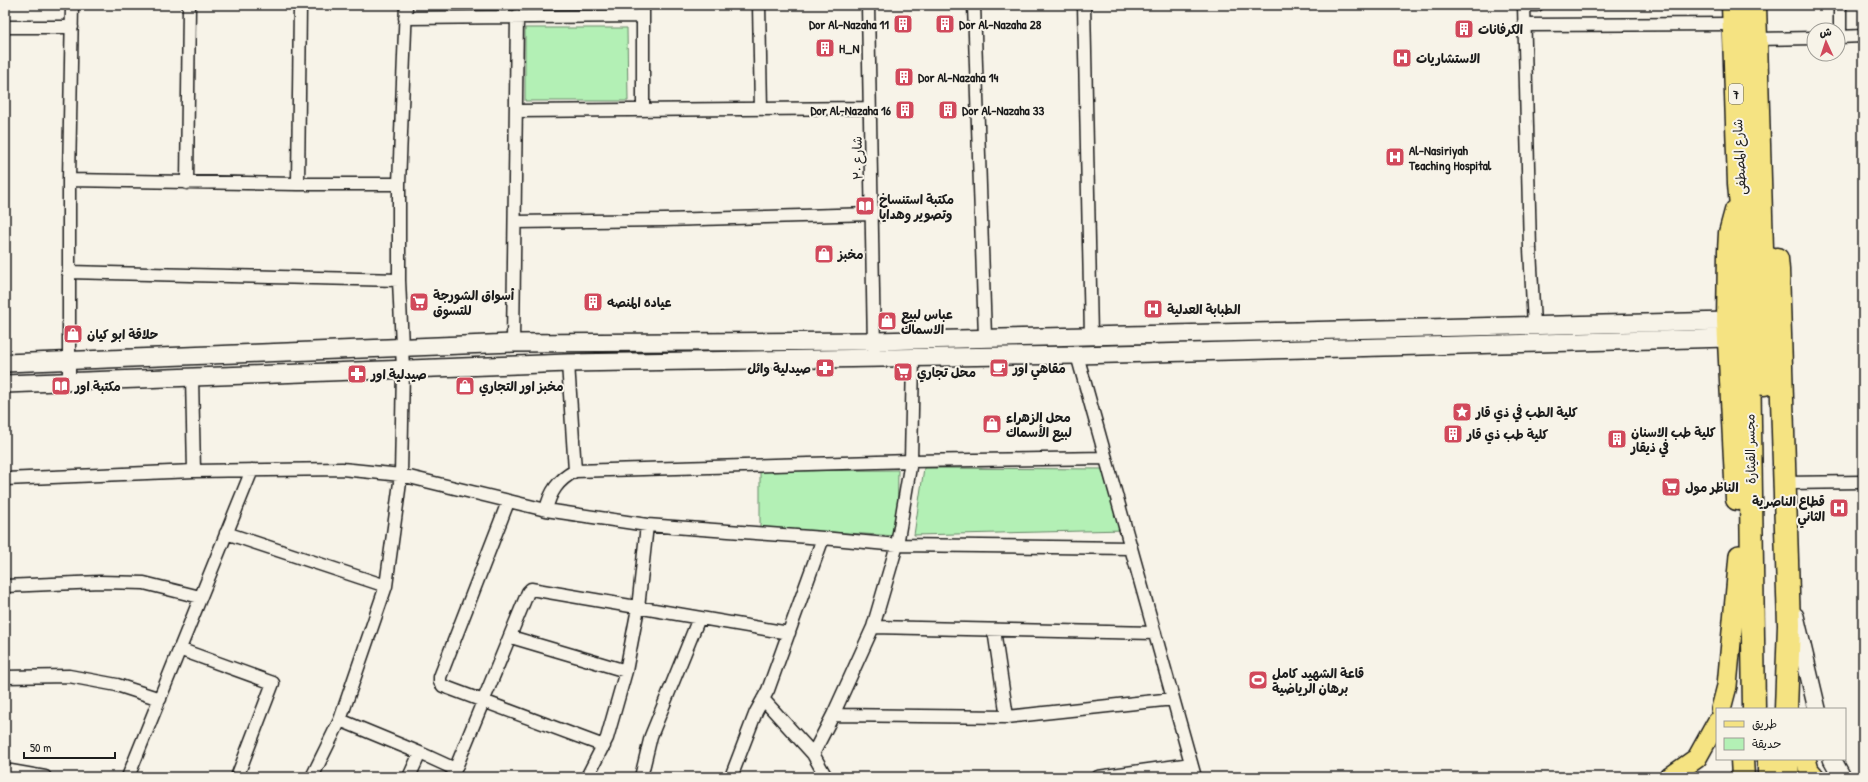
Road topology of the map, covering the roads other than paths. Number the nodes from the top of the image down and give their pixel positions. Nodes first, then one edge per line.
1 (72, 5) edge
2 (189, 5) edge
3 (300, 5) edge
4 (406, 5) edge
5 (759, 5) edge
6 (868, 5) edge
7 (974, 5) edge
8 (1084, 5) edge
9 (1524, 5) edge
10 (1537, 5) edge
11 (1755, 5) edge
12 (1840, 5) edge
13 (643, 10) edge
14 (1733, 14) edge
15 (517, 16) junction
16 (405, 18) junction
17 (1839, 22) edge
18 (1524, 25) junction
19 (5, 26) edge
20 (72, 27) junction
21 (1863, 36) edge
22 (1846, 37) edge
23 (1806, 38) edge
24 (1755, 40) junction
25 (870, 108) junction
26 (761, 109) junction
27 (643, 110) junction
28 (517, 111) junction
29 (69, 180) junction
30 (187, 183) junction
31 (298, 184) junction
32 (399, 184) junction
33 (1750, 184) junction
34 (872, 214) junction
35 (516, 222) junction
36 (68, 272) junction
37 (399, 280) junction
38 (1756, 284) junction
39 (1534, 325) junction
40 (1729, 330) junction
41 (1091, 336) junction
42 (985, 338) junction
43 (874, 341) junction
44 (514, 343) junction
45 (402, 346) junction
46 (1077, 355) junction
47 (913, 358) junction
48 (874, 359) junction
49 (68, 361) junction
50 (5, 363) edge
51 (568, 363) junction
52 (403, 369) junction
53 (192, 377) junction
54 (69, 382) junction
55 (5, 384) edge
56 (1106, 458) junction
57 (911, 461) junction
58 (252, 470) junction
59 (194, 471) junction
60 (575, 472) junction
61 (401, 475) junction
62 (5, 479) edge
63 (1863, 482) edge
64 (1784, 483) junction
65 (508, 502) junction
66 (546, 510) junction
67 (647, 525) junction
68 (226, 533) junction
69 (823, 538) junction
70 (897, 545) junction
71 (1131, 548) junction
72 (1739, 555) junction
73 (1787, 570) junction
74 (5, 586) edge
75 (386, 586) junction
76 (200, 597) junction
77 (638, 608) junction
78 (699, 618) junction
79 (873, 627) junction
80 (994, 630) junction
81 (789, 633) junction
82 (1155, 633) junction
83 (511, 637) junction
84 (179, 650) junction
85 (626, 671) junction
86 (5, 677) edge
87 (160, 699) junction
88 (763, 699) junction
89 (1173, 699) junction
90 (484, 701) junction
91 (1746, 706) edge
92 (1787, 706) edge
93 (1721, 708) edge
94 (1768, 708) edge
95 (1817, 708) edge
96 (833, 715) junction
97 (1007, 717) junction
98 (340, 720) junction
99 (1716, 724) edge
100 (604, 746) junction
101 (420, 753) junction
102 (813, 754) junction
103 (1742, 760) edge
104 (1754, 760) edge
105 (1768, 760) edge
106 (1787, 760) edge
107 (1806, 760) edge
108 (1833, 760) edge
109 (1191, 764) junction
110 (5, 770) edge
111 (454, 773) edge
112 (45, 777) edge
113 (128, 777) edge
114 (236, 777) edge
115 (312, 777) edge
116 (409, 777) edge
117 (587, 777) edge
118 (641, 777) edge
119 (731, 777) edge
120 (826, 777) edge
121 (1098, 777) edge
122 (1195, 777) edge
123 (1670, 777) edge
124 (1743, 777) edge
125 (1755, 777) edge
126 (1769, 777) edge
127 (1788, 777) edge
128 (1814, 777) edge
129 (1842, 777) edge

1 - 20 street
2 - 30 street
3 - 31 street
4 - 16 street
5 - 26 street
6 - 25 street, شارع ٣٠
7 - 42 street
8 - 41 street
9 - 10 street
9 - 18 street
11 - 24 highway, شارع المصطفى / 7
12 - 17 street
13 - 15 street
13 - 27 street
14 - 18 street
14 - 33 highway, شارع المصطفى / 7
15 - 16 street
15 - 28 street
16 - 32 street
18 - 39 street
19 - 20 street
20 - 29 street
21 - 22 street
23 - 24 street
24 - 33 highway, شارع المصطفى / 7
25 - 26 street
25 - 34 street, شارع ٣٠
26 - 27 street
27 - 28 street
28 - 35 street
29 - 30 street
29 - 36 street
30 - 31 street
31 - 32 street
32 - 37 street
33 - 38 highway, شارع المصطفى / 7
33 - 40 highway
33 - 64 highway
34 - 35 street
34 - 43 street, شارع ٣٠
35 - 44 street
36 - 37 street
36 - 49 street
37 - 45 street
38 - 91 highway, مجسر القيثارة / 7
38 - 94 highway, مجسر القيثارة / 7
39 - 40 street
39 - 41 street
40 - 46 street
40 - 72 highway
41 - 42 street
42 - 43 street
43 - 44 street
43 - 48 street, شارع ٣٠
44 - 45 street
45 - 49 street
45 - 52 street
46 - 47 street
46 - 56 street
47 - 48 street
47 - 57 street
48 - 51 street
49 - 50 street
49 - 54 street
51 - 52 street
51 - 60 street
52 - 53 street
52 - 61 street
53 - 54 street
53 - 59 street
54 - 55 street
56 - 57 street
56 - 71 street
57 - 60 street
57 - 70 street
58 - 59 street
58 - 61 street
58 - 68 street
59 - 62 street
60 - 66 street
61 - 65 street
61 - 75 street
63 - 64 street
64 - 73 highway
65 - 66 street
65 - 90 street
66 - 67 street
67 - 69 street
67 - 77 street
68 - 75 street
68 - 76 street
69 - 70 street
69 - 81 street
70 - 71 street
70 - 79 street
71 - 82 street
72 - 91 highway
72 - 93 main road
73 - 92 highway
73 - 95 street
74 - 76 street
75 - 98 street
76 - 84 street
77 - 78 street
77 - 83 street
77 - 85 street
78 - 81 street
78 - 118 street
79 - 80 street
79 - 96 street
80 - 82 street
80 - 97 street
81 - 88 street
82 - 89 street
83 - 85 street
83 - 90 street
84 - 87 street
84 - 114 street
85 - 100 street
86 - 87 street
87 - 113 street
88 - 102 street
88 - 119 street
89 - 97 street
89 - 109 street
90 - 100 street
90 - 111 street
96 - 97 street
96 - 102 street
98 - 101 street
98 - 115 street
99 - 123 main road
100 - 117 street
101 - 111 street
101 - 116 street
102 - 120 street
103 - 124 highway
104 - 125 highway
105 - 126 highway
106 - 127 highway
107 - 128 main road
108 - 129 street
109 - 121 street
109 - 122 street
110 - 112 street

